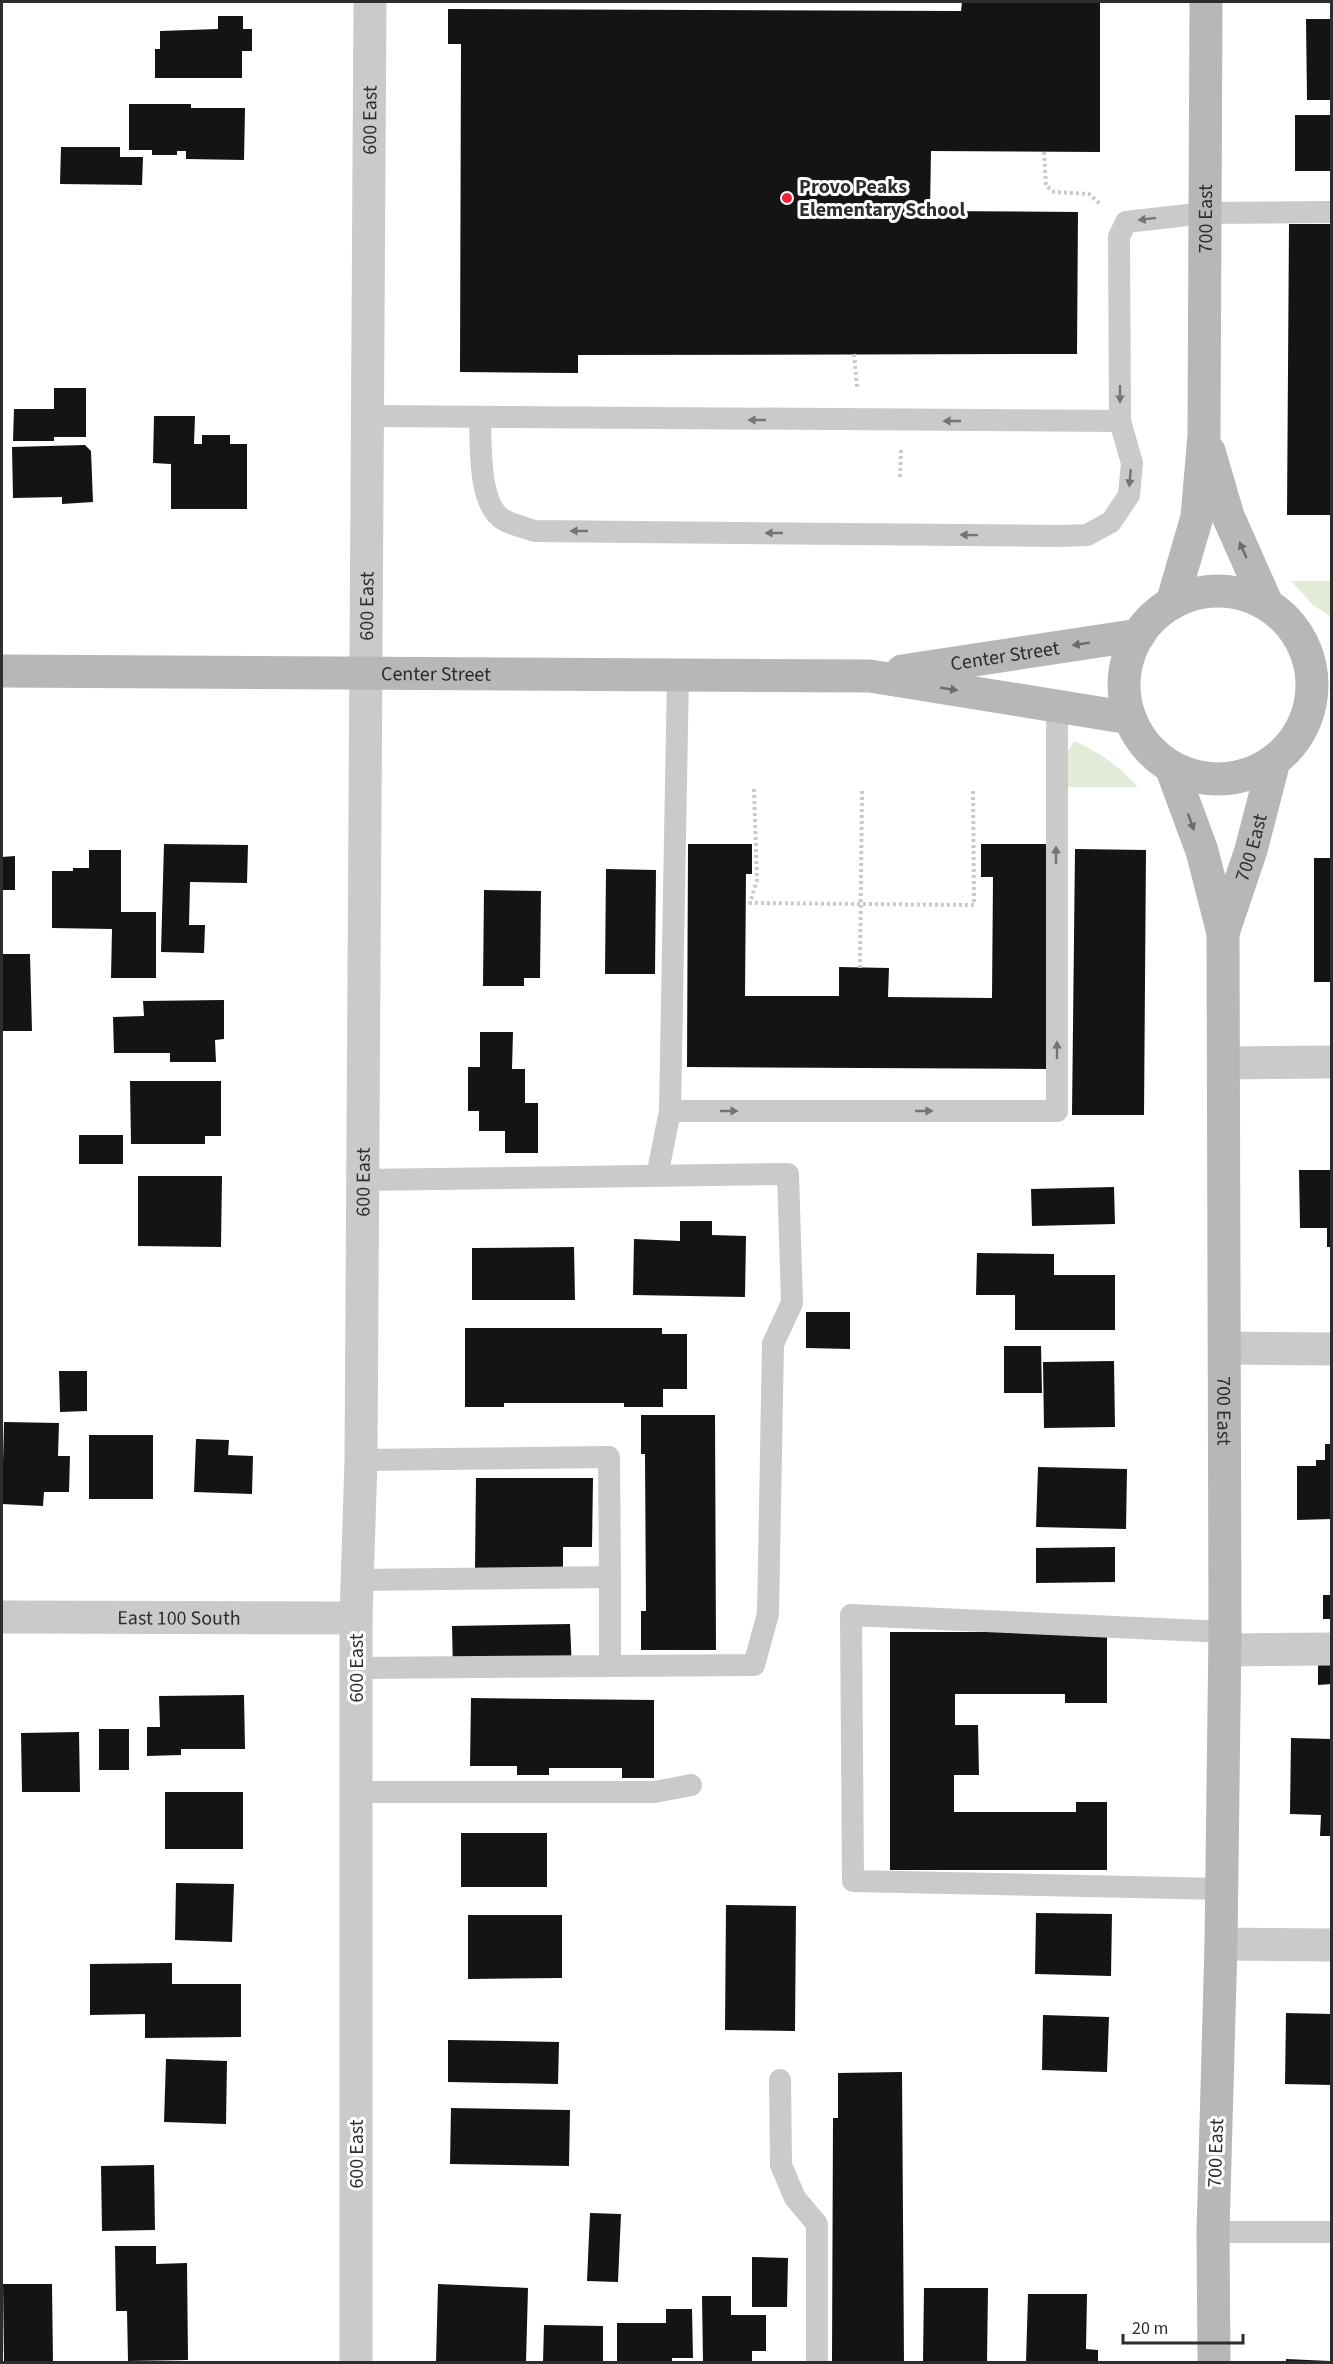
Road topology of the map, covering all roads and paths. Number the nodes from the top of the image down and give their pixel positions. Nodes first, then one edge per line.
1 (370, 2) edge
2 (1206, 2) edge
3 (1044, 152) dead end
4 (1104, 208) dead end
5 (1332, 212) edge
6 (1205, 213) junction
7 (854, 354) dead end
8 (858, 390) dead end
9 (368, 416) junction
10 (480, 418) junction
11 (1120, 421) junction
12 (1204, 435) junction
13 (1172, 603) junction
14 (1267, 604) junction
15 (1138, 635) junction
16 (1318, 647) edge
17 (2, 671) edge
18 (366, 674) junction
19 (678, 675) junction
20 (870, 676) junction
21 (1057, 706) junction
22 (1130, 718) junction
23 (1332, 724) edge
24 (1300, 732) junction
25 (1275, 761) junction
26 (1171, 767) junction
27 (754, 789) dead end
28 (862, 789) dead end
29 (973, 790) dead end
30 (862, 904) junction
31 (1223, 933) junction
32 (860, 968) dead end
33 (1332, 1062) edge
34 (1225, 1063) junction
35 (670, 1111) junction
36 (657, 1176) junction
37 (361, 1180) junction
38 (1225, 1348) junction
39 (1332, 1349) edge
40 (361, 1460) junction
41 (610, 1577) junction
42 (357, 1580) junction
43 (2, 1617) edge
44 (357, 1618) junction
45 (1225, 1641) junction
46 (1332, 1648) edge
47 (610, 1666) junction
48 (357, 1668) junction
49 (691, 1785) dead end
50 (357, 1792) junction
51 (1222, 1889) junction
52 (1221, 1944) junction
53 (1332, 1945) edge
54 (780, 2080) dead end
55 (1213, 2232) junction
56 (1332, 2232) edge
57 (356, 2362) edge
58 (817, 2362) edge
59 (1214, 2362) edge

1 - 9 street, 600 East
2 - 6 street, 700 East
3 - 4 path
5 - 6 lane
6 -> 11 lane
6 - 12 street, 700 East
7 - 8 path
9 - 10 lane
9 - 18 street, 600 East
11 -> 10 lane
11 -> 10 lane
12 - 13 street, 700 East
14 -> 12 street, 700 East
13 - 14 street
13 - 15 street
14 - 16 street
15 -> 20 street, Center Street
15 - 22 street
16 - 24 street
17 - 18 street, Center Street
18 - 19 street, Center Street
18 - 37 street, 600 East
19 - 20 street, Center Street
19 - 35 lane
20 -> 21 street, Center Street
21 - 22 street, Center Street
35 -> 21 lane
22 - 26 street
23 - 24 street
24 - 25 street
25 - 26 street
25 - 31 street, 700 East
26 -> 31 street, 700 East
27 - 30 path
28 - 30 path
29 - 30 path
30 - 32 path
31 - 34 street, 700 East
33 - 34 street
34 - 38 street, 700 East
35 - 36 lane
36 - 37 lane
36 - 47 lane
37 - 40 street, 600 East
38 - 39 street
38 - 45 street, 700 East
40 - 41 lane
40 - 42 street, 600 East
41 - 42 lane
41 - 47 lane
42 - 44 street, 600 East
43 - 44 street, East 100 South
44 - 48 street, 600 East
45 - 46 street
45 - 51 street, 700 East
45 - 51 lane
47 - 48 lane
48 - 50 street, 600 East
49 - 50 lane
50 - 57 street, 600 East
51 - 52 street, 700 East
52 - 53 street
52 - 55 street, 700 East
54 - 58 lane
55 - 56 lane
55 - 59 street, 700 East

